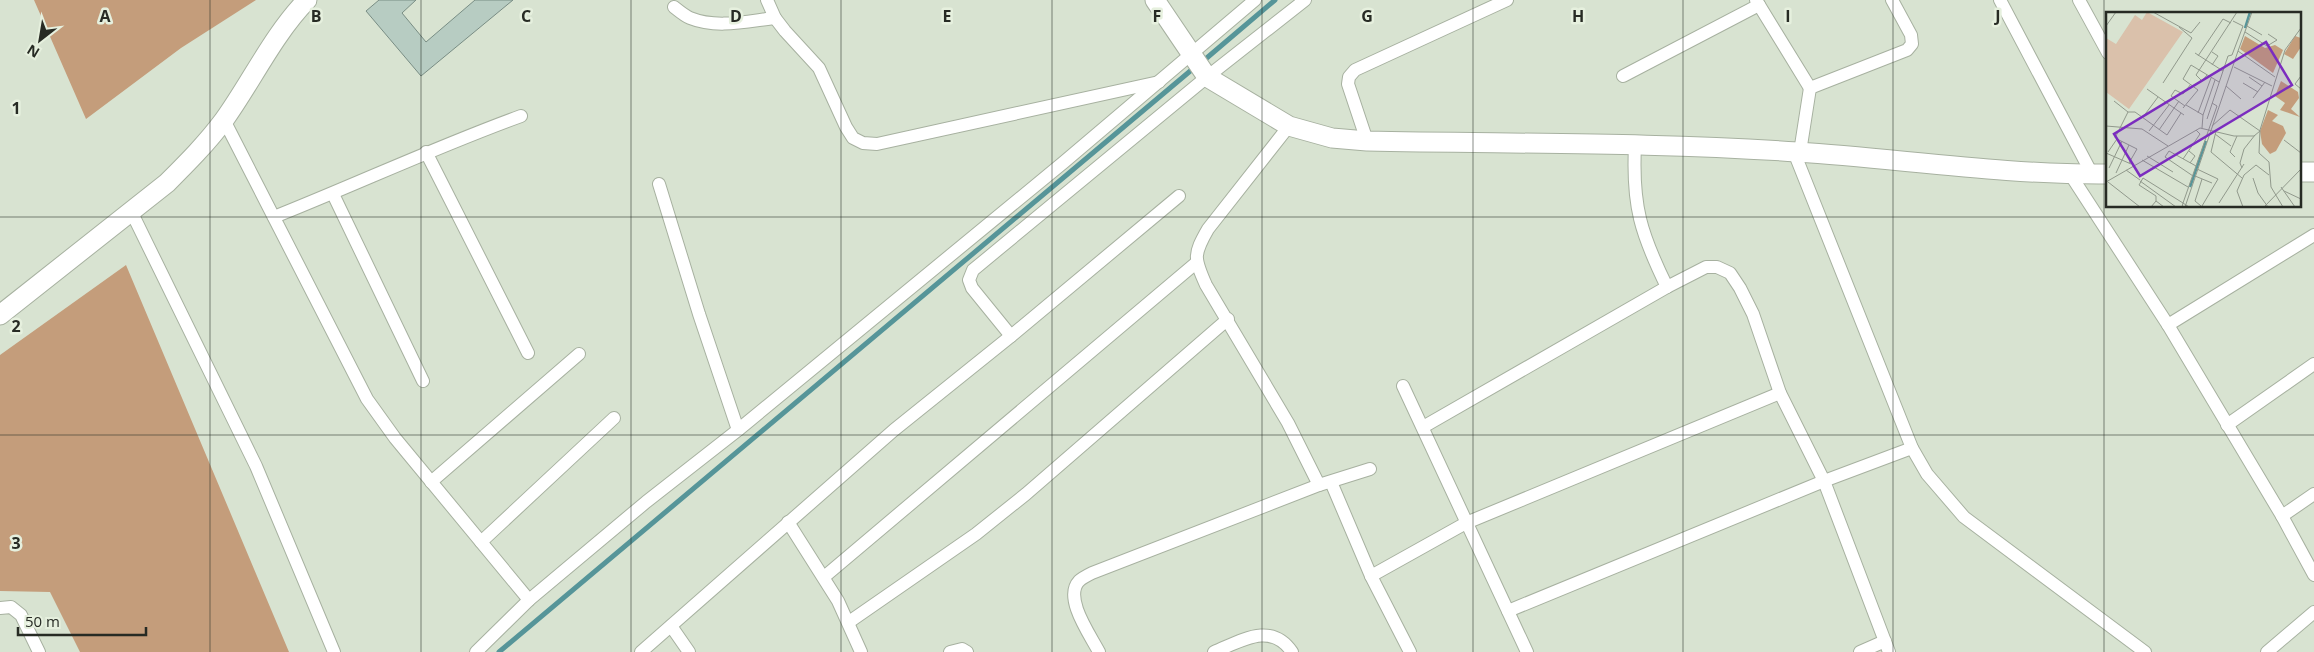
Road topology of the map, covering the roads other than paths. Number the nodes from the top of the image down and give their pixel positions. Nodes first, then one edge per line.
1 (307, 0) edge
2 (767, 0) edge
3 (1155, 0) edge
4 (1256, 0) edge
5 (1305, 0) edge
6 (1892, 0) edge
7 (2000, 0) edge
8 (2079, 0) edge
9 (1502, 1) edge
10 (1757, 3) edge
11 (674, 7) dead end
12 (775, 18) junction
13 (2106, 49) edge
14 (1199, 66) junction
15 (1622, 76) dead end
16 (1161, 82) junction
17 (1810, 88) junction
18 (521, 116) dead end
19 (224, 120) junction
20 (1289, 126) junction
21 (1367, 141) junction
22 (1635, 146) junction
23 (426, 152) junction
24 (1797, 152) junction
25 (2070, 174) junction
26 (2100, 174) edge
27 (659, 184) dead end
28 (333, 194) junction
29 (1179, 196) dead end
30 (131, 211) junction
31 (274, 217) junction
32 (2314, 235) edge
33 (1196, 263) junction
34 (1668, 287) junction
35 (0, 315) edge
36 (1228, 319) junction
37 (2168, 325) junction
38 (1011, 336) junction
39 (528, 353) dead end
40 (579, 354) dead end
41 (2314, 364) edge
42 (422, 381) dead end
43 (1404, 386) dead end
44 (1780, 392) junction
45 (614, 418) dead end
46 (2227, 425) junction
47 (1423, 427) junction
48 (738, 430) junction
49 (1912, 448) junction
50 (1370, 469) dead end
51 (1824, 481) junction
52 (431, 482) junction
53 (1325, 483) junction
54 (2314, 494) edge
55 (2282, 516) junction
56 (788, 522) junction
57 (1466, 523) junction
58 (481, 542) junction
59 (2314, 575) edge
60 (1371, 576) junction
61 (824, 577) junction
62 (529, 600) junction
63 (0, 608) edge
64 (1508, 611) junction
65 (2314, 612) edge
66 (849, 622) junction
67 (671, 626) junction
68 (1887, 647) edge
69 (39, 652) edge
70 (334, 652) edge
71 (476, 652) edge
72 (641, 652) edge
73 (689, 652) edge
74 (861, 652) edge
75 (950, 652) edge
76 (967, 652) edge
77 (1100, 652) edge
78 (1214, 652) edge
79 (1292, 652) edge
80 (1410, 652) edge
81 (1527, 652) edge
82 (1860, 652) edge
83 (2145, 652) edge
84 (2267, 652) edge

1 - 19 street
2 - 12 street
3 - 14 street
4 - 14 street
5 - 14 street
6 - 17 street
7 - 26 street
8 - 13 street
9 - 21 street
10 - 15 street
10 - 17 street
11 - 12 street
12 - 16 street
14 - 16 street
14 - 20 street
14 - 38 street
16 - 48 street
17 - 24 street
18 - 23 street
19 - 30 street
19 - 31 street
20 - 21 street
20 - 33 street
21 - 22 street
22 - 24 street
22 - 34 street
23 - 28 street
23 - 39 street
24 - 25 street
24 - 49 street
25 - 26 street
25 - 37 street
27 - 48 street
28 - 31 street
28 - 42 street
29 - 38 street
30 - 35 street
30 - 70 street
31 - 52 street
32 - 37 street
33 - 36 street
33 - 61 street
34 - 44 street
34 - 47 street
36 - 53 street
36 - 66 street
37 - 46 street
38 - 56 street
40 - 52 street
41 - 46 street
43 - 47 street
44 - 51 street
44 - 57 street
45 - 58 street
46 - 55 street
47 - 57 street
48 - 62 street
49 - 51 street
49 - 83 street
50 - 53 street
51 - 64 street
51 - 68 street
52 - 58 street
53 - 60 street
53 - 77 street
54 - 55 street
55 - 59 street
56 - 61 street
56 - 67 street
57 - 60 street
57 - 64 street
58 - 62 street
60 - 80 street
61 - 66 street
62 - 71 street
63 - 69 street
64 - 81 street
65 - 84 street
66 - 74 street
67 - 72 street
67 - 73 street
68 - 82 street
75 - 76 street
78 - 79 street

